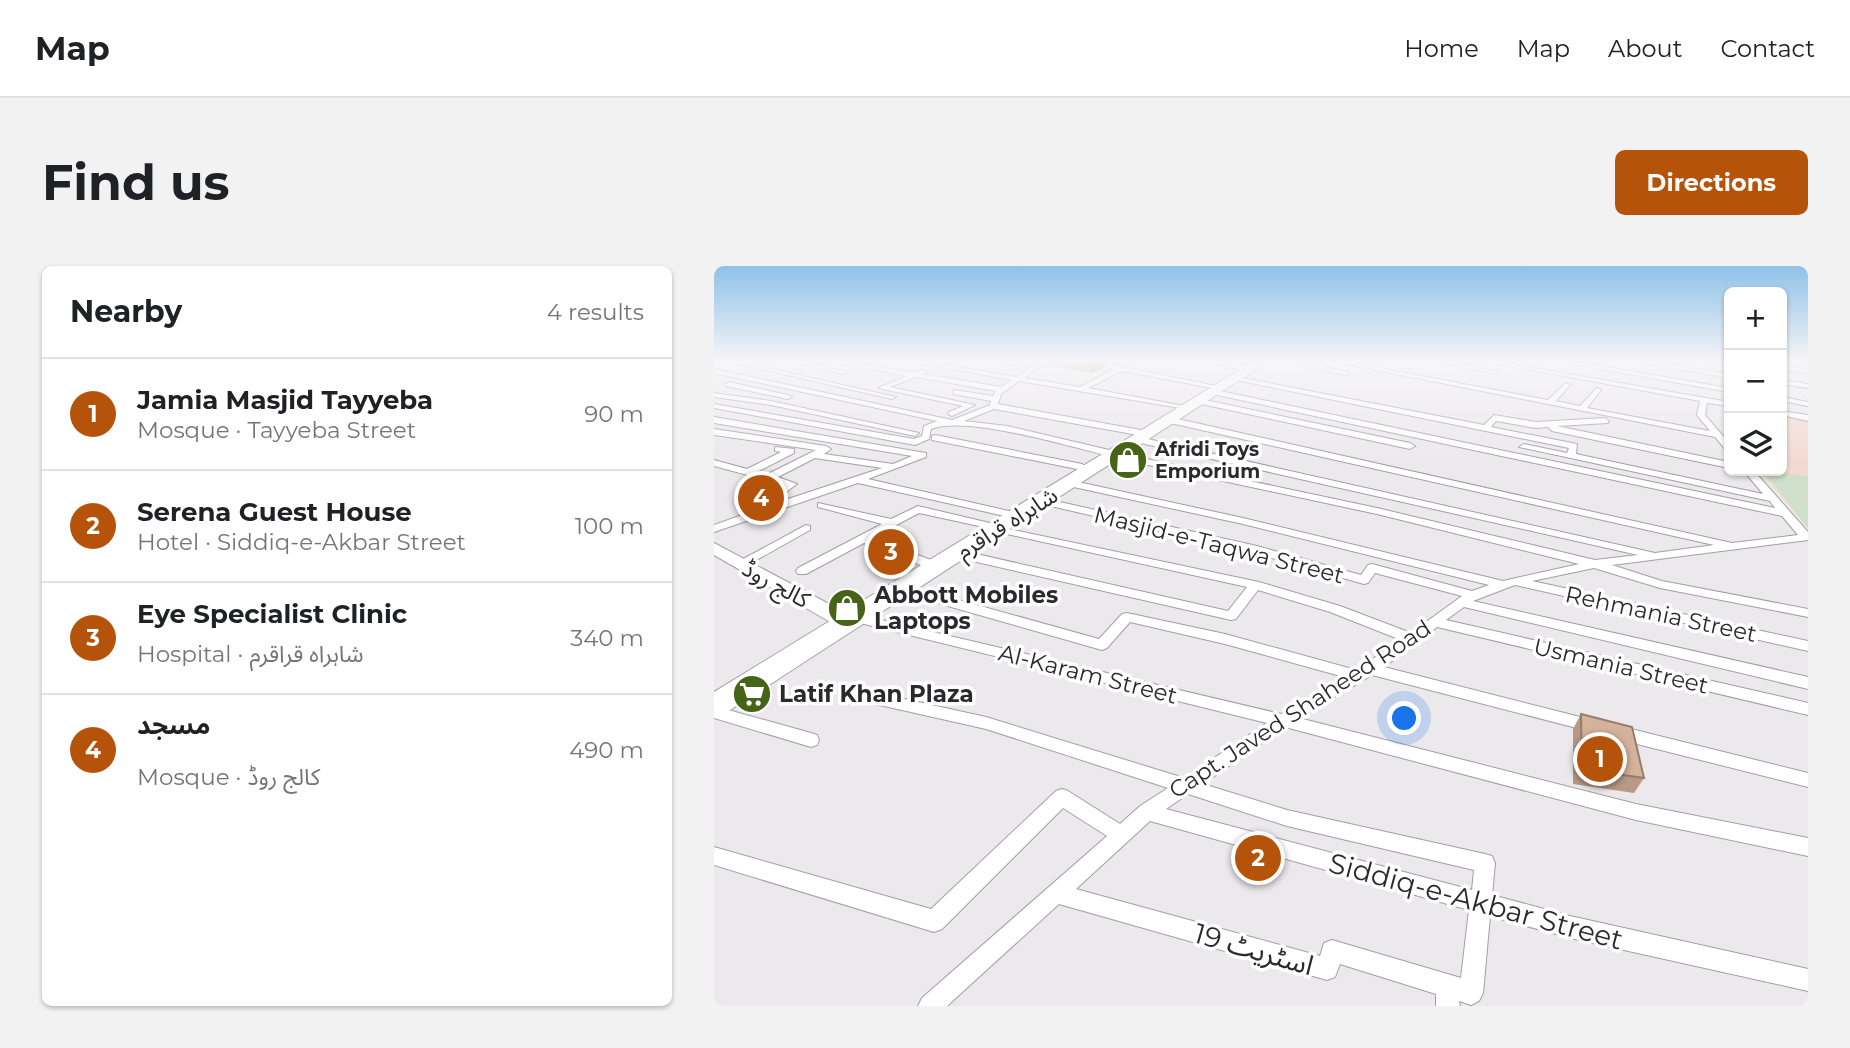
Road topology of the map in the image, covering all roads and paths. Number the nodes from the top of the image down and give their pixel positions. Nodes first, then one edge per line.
1 (714, 396) edge
2 (778, 396) edge
3 (831, 396) edge
4 (882, 396) edge
5 (921, 396) edge
6 (962, 396) edge
7 (998, 396) edge
8 (1204, 396) edge
9 (1246, 396) edge
10 (1246, 396) edge
11 (1256, 396) edge
12 (1262, 396) edge
13 (1274, 396) edge
14 (1480, 396) edge
15 (1511, 396) edge
16 (1556, 396) edge
17 (1593, 396) edge
18 (1698, 396) edge
19 (1705, 396) edge
20 (993, 402) junction
21 (1724, 402) edge
22 (1550, 403) junction
23 (714, 406) edge
24 (1795, 407) edge
25 (961, 409) junction
26 (1582, 409) junction
27 (1808, 418) edge
28 (939, 419) junction
29 (1595, 419) junction
30 (714, 420) edge
31 (954, 422) junction
32 (1536, 425) junction
33 (1486, 428) junction
34 (714, 432) edge
35 (931, 433) junction
36 (1579, 433) junction
37 (1717, 435) junction
38 (1138, 436) junction
39 (714, 440) edge
40 (1724, 442) edge
41 (1724, 445) edge
42 (1410, 446) dead end
43 (1574, 446) junction
44 (1110, 454) junction
45 (814, 455) junction
46 (1571, 456) junction
47 (831, 458) junction
48 (714, 463) edge
49 (1724, 464) edge
50 (896, 467) junction
51 (751, 471) junction
52 (1076, 475) junction
53 (1753, 476) edge
54 (770, 477) junction
55 (782, 481) junction
56 (862, 481) junction
57 (1773, 499) junction
58 (1042, 501) junction
59 (822, 505) dead end
60 (775, 506) junction
61 (1785, 513) junction
62 (892, 523) junction
63 (999, 523) junction
64 (806, 528) dead end
65 (714, 529) edge
66 (1804, 534) edge
67 (862, 538) junction
68 (1739, 547) junction
69 (714, 548) edge
70 (959, 554) junction
71 (1663, 556) junction
72 (927, 563) junction
73 (740, 564) junction
74 (1595, 564) junction
75 (802, 570) dead end
76 (1508, 583) junction
77 (1255, 585) junction
78 (900, 588) junction
79 (1466, 598) junction
80 (1808, 613) edge
81 (846, 618) junction
82 (1434, 622) junction
83 (1413, 639) junction
84 (1808, 646) edge
85 (1364, 672) junction
86 (1808, 683) edge
87 (714, 696) edge
88 (868, 697) dead end
89 (714, 706) edge
90 (1808, 709) edge
91 (714, 712) edge
92 (1282, 721) junction
93 (811, 740) dead end
94 (1808, 780) edge
95 (1184, 784) junction
96 (1147, 812) junction
97 (1122, 835) junction
98 (1808, 847) edge
99 (714, 856) edge
100 (1058, 894) junction
101 (1480, 903) junction
102 (1808, 980) edge
103 (1447, 997) edge
104 (930, 1006) edge

1 - 35 street
2 - 35 street
3 - 28 street
4 - 25 street
5 - 25 street
6 - 20 street
7 - 20 street
8 - 38 highway, شاہراہ قراقرم
9 - 42 street
10 - 68 street
11 - 61 street
12 - 46 street
13 - 33 street
14 - 29 street
15 - 22 street
16 - 22 street
17 - 26 street
18 - 37 street
19 - 21 street
20 - 31 street
20 - 38 street
22 - 26 street
23 - 35 street
24 - 27 street
25 - 28 street
26 - 37 street
28 - 31 street
29 - 32 street
29 - 41 street
30 - 50 street
31 - 35 street
31 - 44 street
32 - 33 street
32 - 36 street
33 - 43 street
34 - 45 street
35 - 52 street, Rehmania Street
36 - 43 street
36 - 49 street
37 - 40 street
38 - 44 highway, شاہراہ قراقرم
38 - 71 street
39 - 51 street
43 - 46 street
44 - 52 highway, شاہراہ قراقرم
44 - 74 street
45 - 47 street
45 - 54 street
46 - 57 street
47 - 50 street
47 - 55 street
48 - 51 street
50 - 56 street
51 - 54 street
52 - 58 highway, شاہراہ قراقرم
52 - 63 highway, شاہراہ قراقرم
52 - 76 street, Rehmania Street
53 - 57 street
54 - 55 street
55 - 60 street
56 - 60 street
56 - 63 street
57 - 61 street
58 - 63 highway, شاہراہ قراقرم
58 - 79 street, Masjid-e-Taqwa Street
59 - 62 street
60 - 65 street
61 - 66 street
62 - 63 street
62 - 67 street
63 - 70 highway, شاہراہ قراقرم
63 - 72 highway, شاہراہ قراقرم
63 - 77 street
64 - 73 street
66 - 68 street, Capt. Javed Shaheed Road
67 - 72 street
67 - 75 street
68 - 71 street, Capt. Javed Shaheed Road
69 - 73 main road, کالج روڈ
70 - 77 street
70 - 78 highway, شاہراہ قراقرم
71 - 74 street, Capt. Javed Shaheed Road
72 - 81 highway, شاہراہ قراقرم
73 - 81 main road, کالج روڈ
74 - 76 street, Capt. Javed Shaheed Road
74 - 80 street
76 - 79 street, Capt. Javed Shaheed Road
76 - 84 street, Rehmania Street
77 - 83 street
78 - 81 highway, شاہراہ قراقرم
78 - 85 street
79 - 82 street, Capt. Javed Shaheed Road
79 - 86 street
81 - 87 highway, شاہراہ قراقرم
81 - 89 highway, شاہراہ قراقرم
81 - 92 street, Al-Karam Street
82 - 83 street, Capt. Javed Shaheed Road
82 - 90 street, Usmania Street
83 - 85 street, Capt. Javed Shaheed Road
85 - 92 street, Capt. Javed Shaheed Road
85 - 94 street
88 - 95 street
91 - 93 street
92 - 95 street, Capt. Javed Shaheed Road
92 - 98 street, Al-Karam Street
95 - 96 street, Capt. Javed Shaheed Road
95 - 101 street
96 - 97 street, Capt. Javed Shaheed Road
96 - 101 street, Siddiq-e-Akbar Street
97 - 99 street
97 - 100 street, Capt. Javed Shaheed Road
100 - 103 street, اسٹریٹ 19
100 - 104 street, Capt. Javed Shaheed Road
101 - 102 street, Siddiq-e-Akbar Street
101 - 103 street, اسٹریٹ 19

